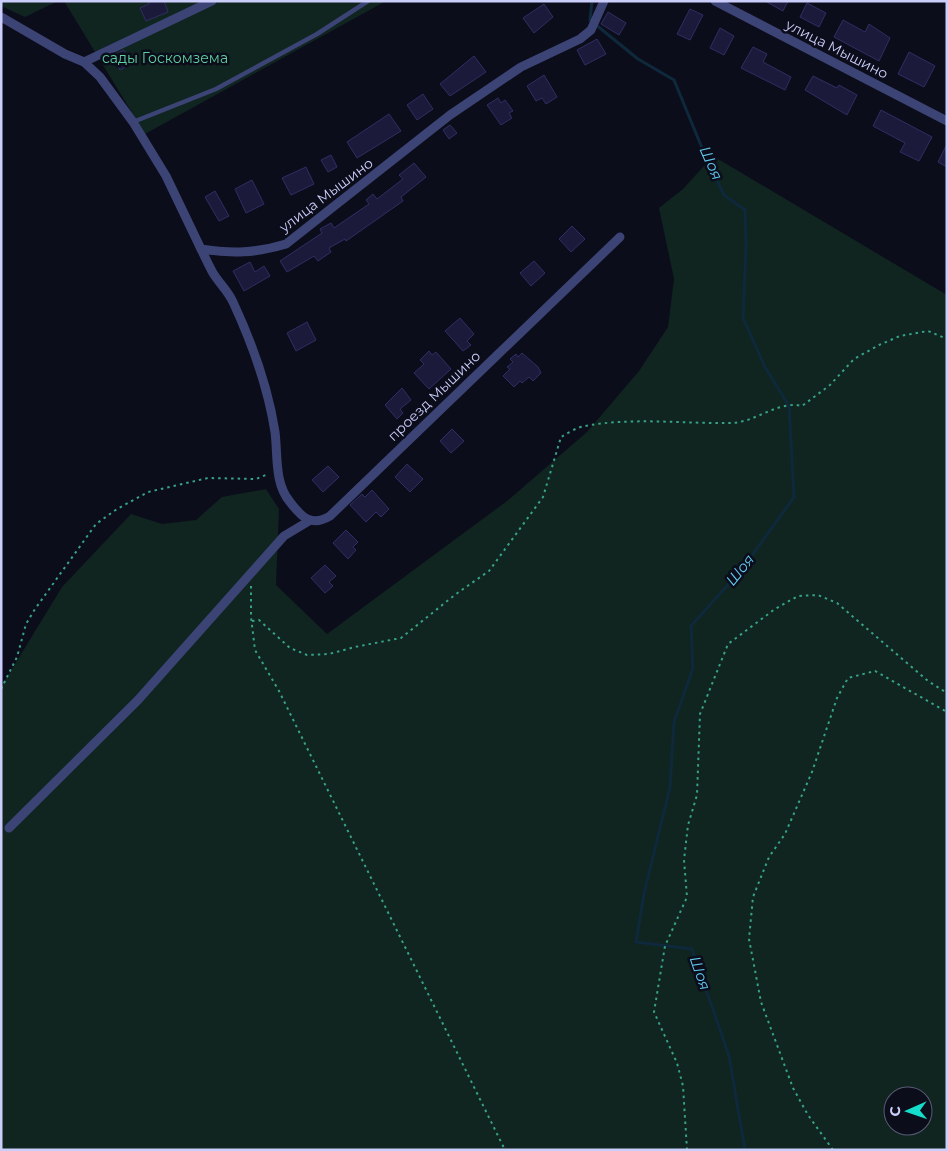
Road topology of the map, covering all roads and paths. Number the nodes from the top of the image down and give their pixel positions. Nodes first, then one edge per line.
1 (212, 1) edge
2 (368, 1) edge
3 (604, 1) edge
4 (715, 1) edge
5 (1, 17) edge
6 (84, 62) junction
7 (947, 121) edge
8 (133, 122) junction
9 (620, 237) dead end
10 (201, 249) junction
11 (947, 339) edge
12 (276, 468) junction
13 (309, 521) junction
14 (252, 572) junction
15 (252, 621) junction
16 (1, 689) edge
17 (947, 693) edge
18 (947, 712) edge
19 (9, 828) dead end
20 (505, 1150) edge
21 (686, 1150) edge
22 (833, 1150) edge

1 - 6 street
2 - 8 lane
3 - 10 street, улица Мышино
4 - 7 street, улица Мышино
5 - 6 street
6 - 8 street
8 - 10 street
9 - 13 street, проезд Мышино
10 - 12 street
11 - 15 path
12 - 13 street
12 - 16 path
13 - 14 street, проезд Мышино
14 - 15 path
14 - 19 street, проезд Мышино
15 - 20 path
17 - 21 path
18 - 22 path

